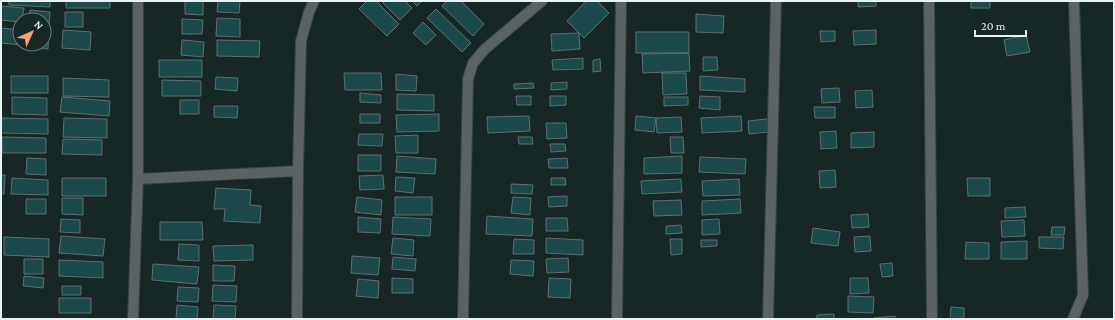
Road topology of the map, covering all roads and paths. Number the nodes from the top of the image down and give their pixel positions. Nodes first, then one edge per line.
1 (138, 1) edge
2 (314, 1) edge
3 (542, 1) edge
4 (621, 1) edge
5 (776, 1) edge
6 (929, 1) edge
7 (1074, 1) edge
8 (298, 171) junction
9 (138, 179) junction
10 (134, 319) edge
11 (298, 319) edge
12 (463, 319) edge
13 (617, 319) edge
14 (768, 319) edge
15 (932, 319) edge
16 (1073, 319) edge

1 - 9 street
2 - 8 street
3 - 12 street
4 - 13 street
5 - 14 street
6 - 15 street
7 - 16 street
8 - 9 street
8 - 11 street
9 - 10 street

